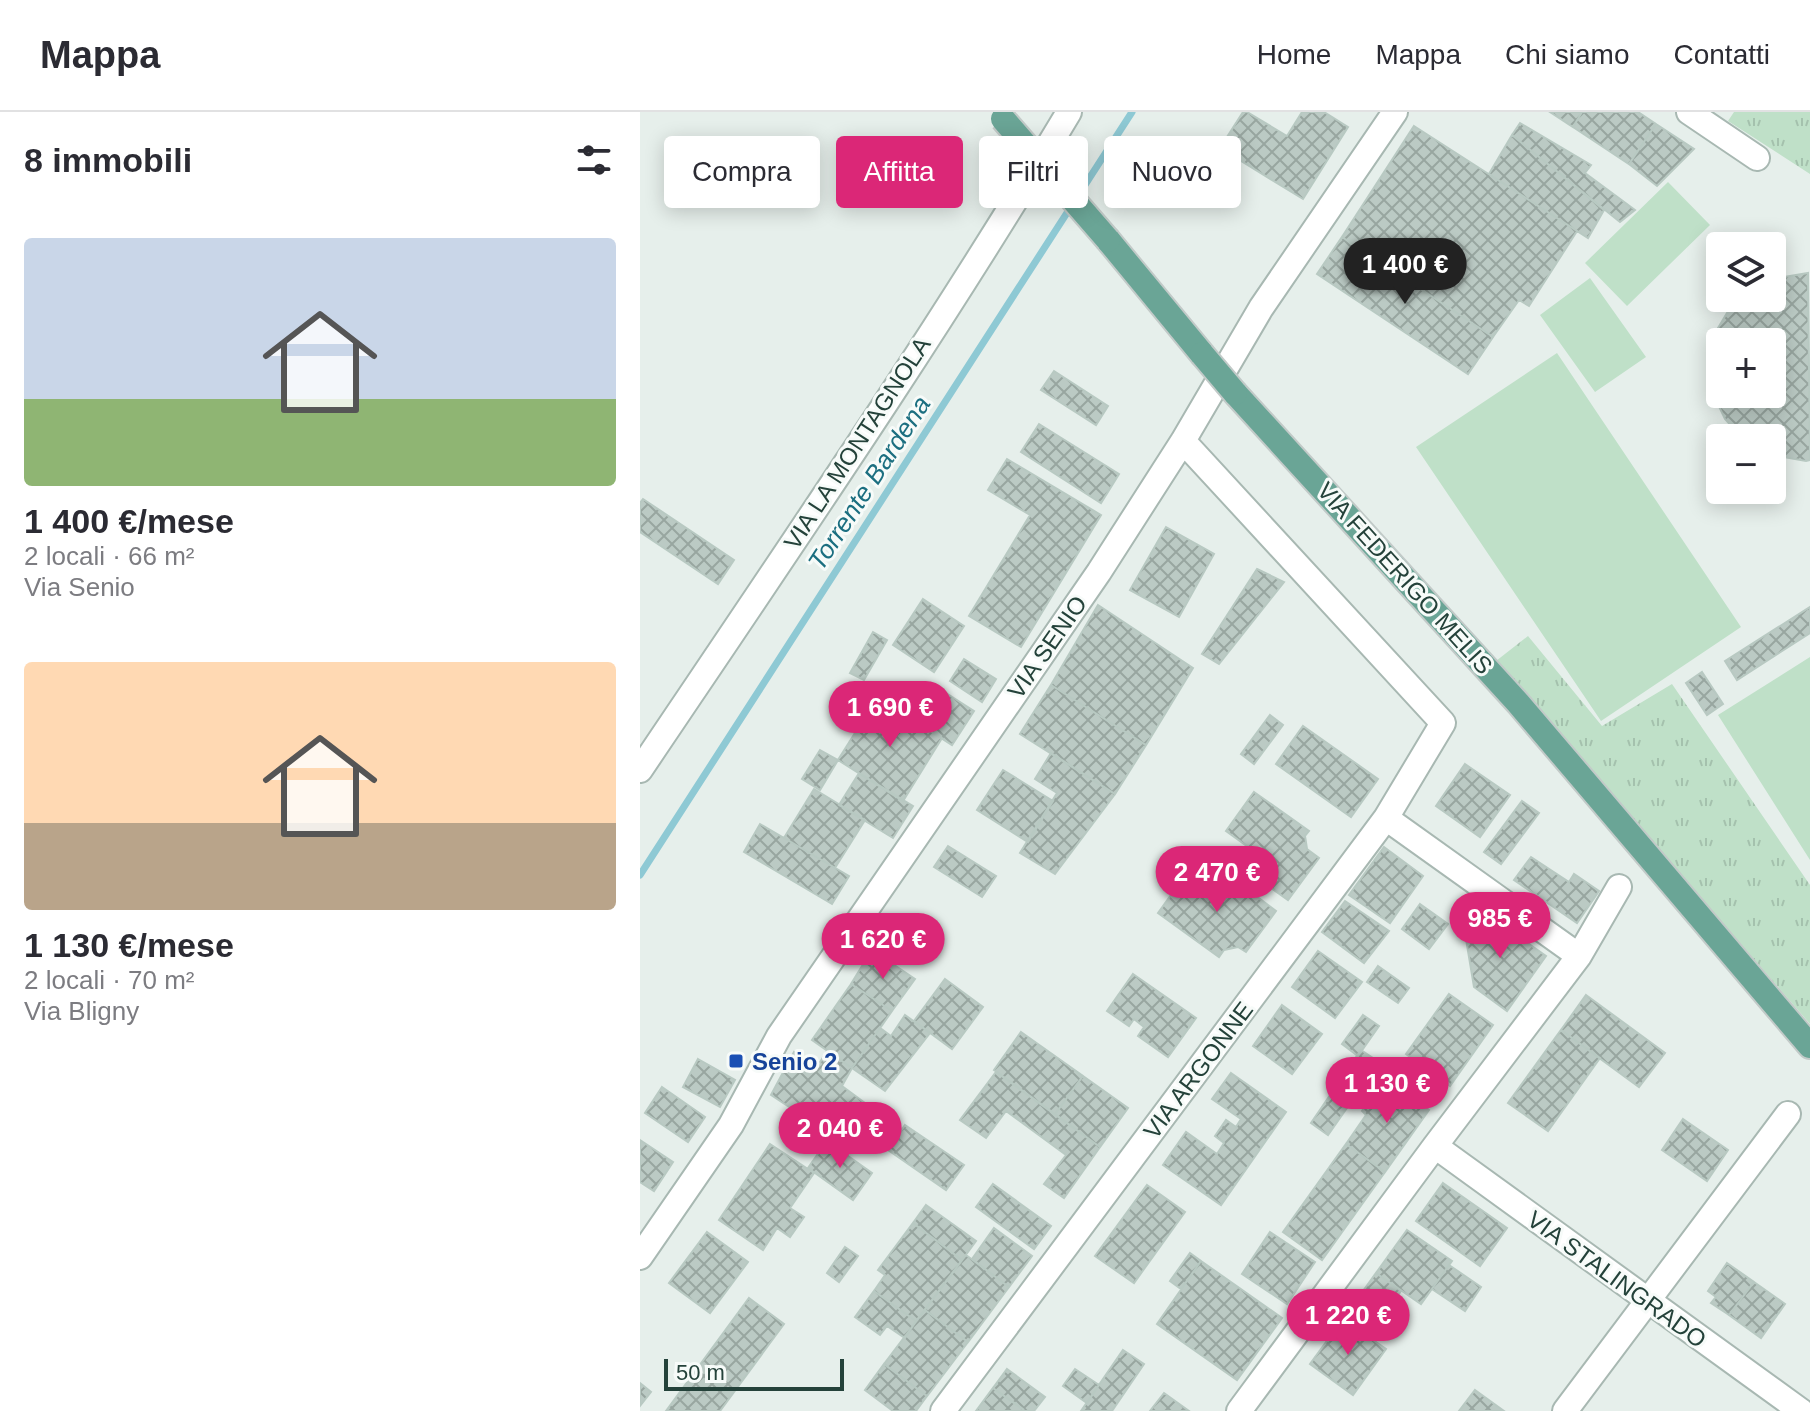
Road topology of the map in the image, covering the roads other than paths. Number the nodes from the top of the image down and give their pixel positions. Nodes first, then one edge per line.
1 (1069, 112) edge
2 (1395, 112) edge
3 (1689, 112) edge
4 (1000, 116) edge
5 (1757, 158) dead end
6 (1183, 441) junction
7 (640, 770) edge
8 (1386, 818) junction
9 (1619, 887) dead end
10 (1579, 956) junction
11 (1810, 1046) edge
12 (1788, 1114) dead end
13 (1435, 1146) junction
14 (640, 1257) edge
15 (1648, 1302) junction
16 (943, 1411) edge
17 (1239, 1411) edge
18 (1565, 1411) edge
19 (1801, 1411) edge

1 - 7 street, VIA LA MONTAGNOLA
2 - 6 street, VIA SENIO
3 - 5 street
4 - 11 main road, VIA FEDERIGO MELIS, bridge
6 - 8 street, VIA ARGONNE
6 - 14 street, VIA SENIO
8 - 10 street
8 - 16 street, VIA ARGONNE
9 - 10 street
10 - 13 street
12 - 15 street
13 - 15 street, VIA STALINGRADO
13 - 17 street
15 - 18 street
15 - 19 street, VIA STALINGRADO

